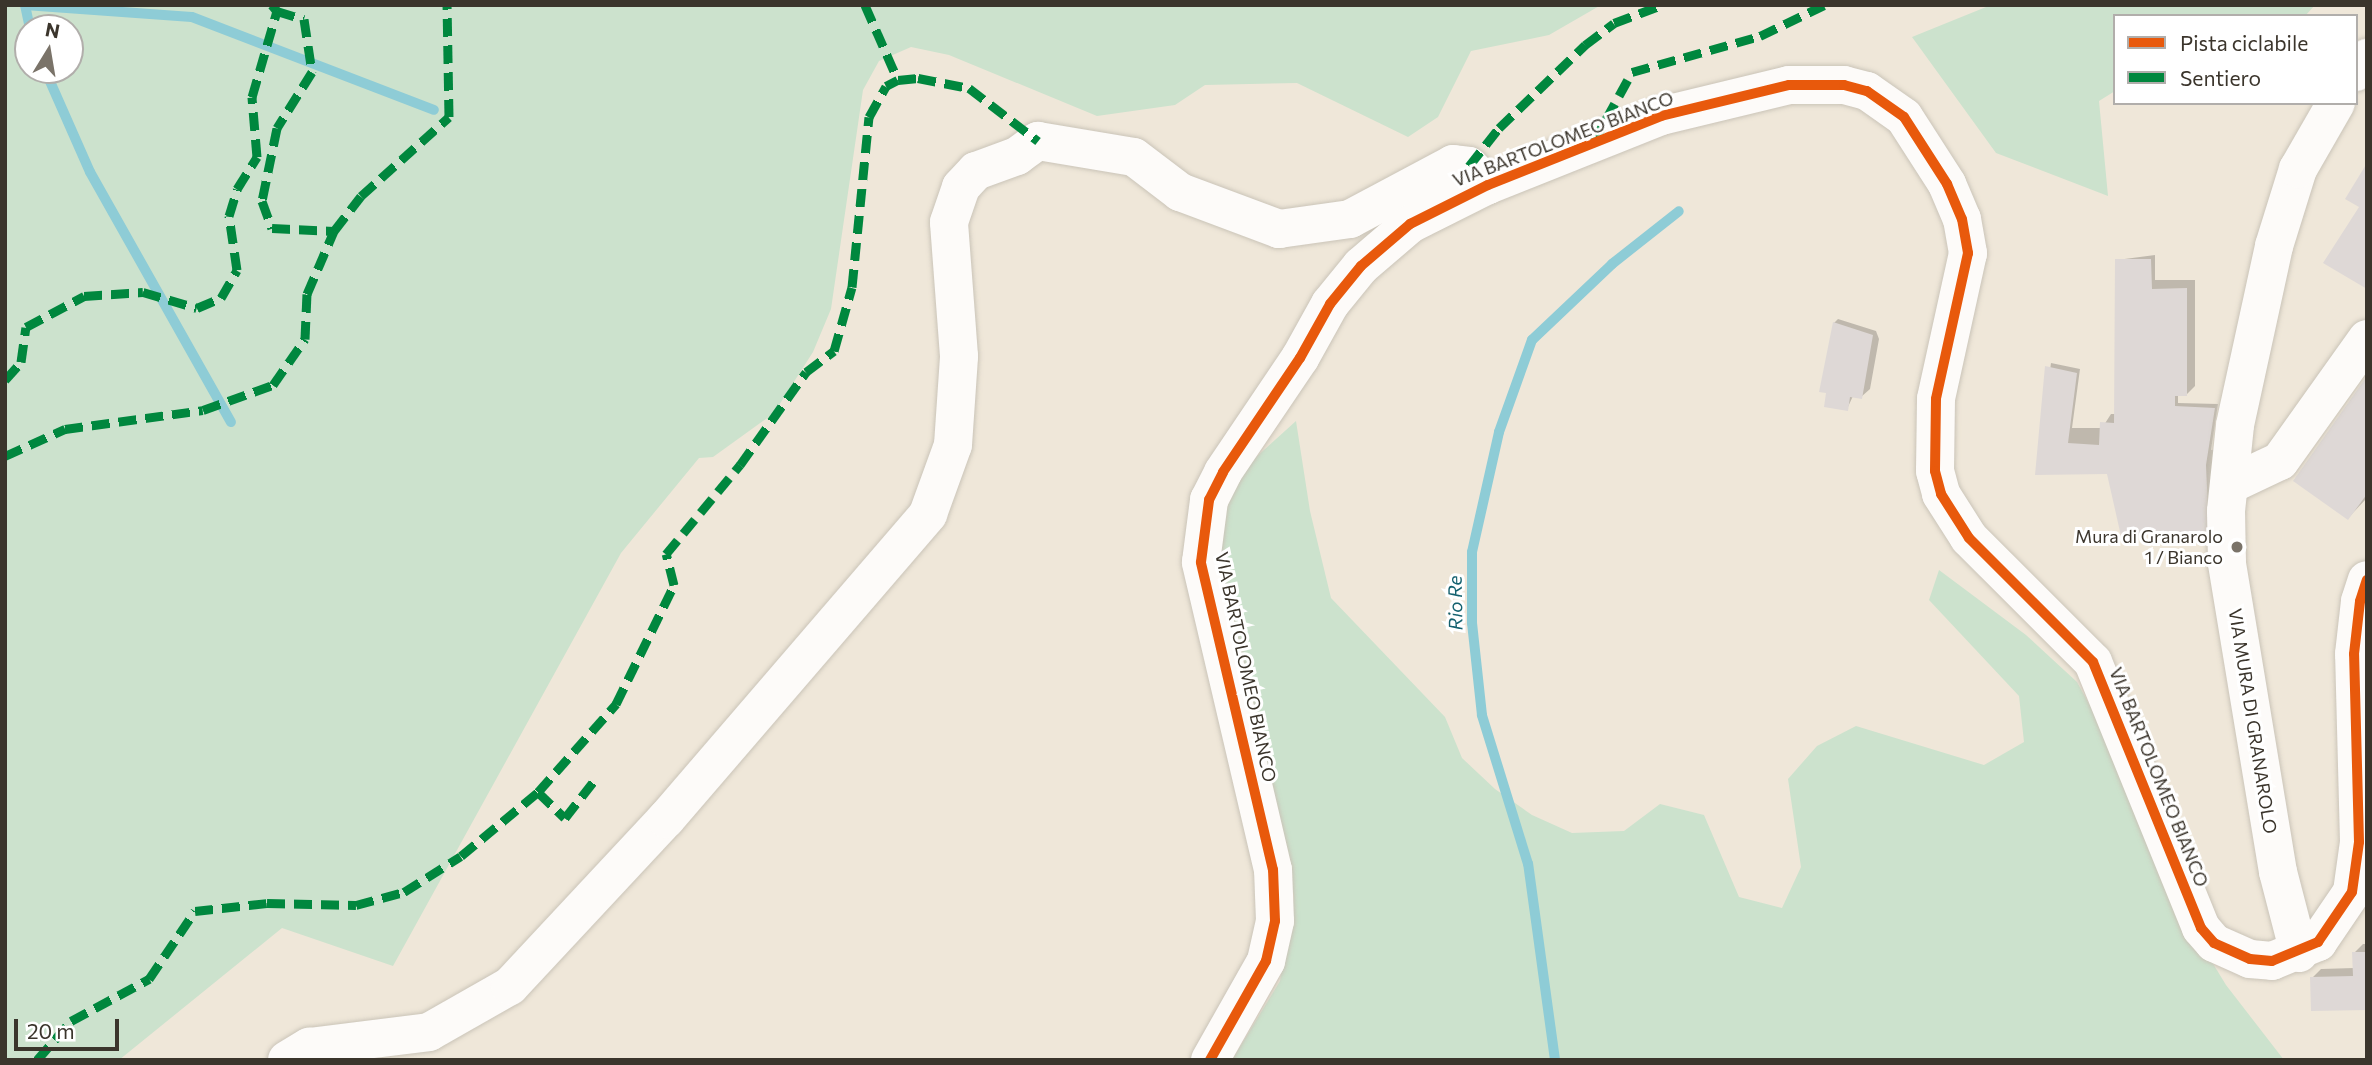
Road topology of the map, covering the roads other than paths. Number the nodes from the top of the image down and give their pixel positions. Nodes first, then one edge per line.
1 (2335, 105) edge
2 (1488, 185) junction
3 (2367, 339) edge
4 (2229, 485) junction
5 (2367, 580) edge
6 (2299, 953) junction
7 (287, 1060) edge
8 (1210, 1060) edge

1 - 4 street, VIA MURA DI GRANAROLO
2 - 6 street, VIA BARTOLOMEO BIANCO
2 - 7 street
2 - 8 street, VIA BARTOLOMEO BIANCO
3 - 4 street
4 - 6 street, VIA MURA DI GRANAROLO
5 - 6 street, VIA BARTOLOMEO BIANCO

